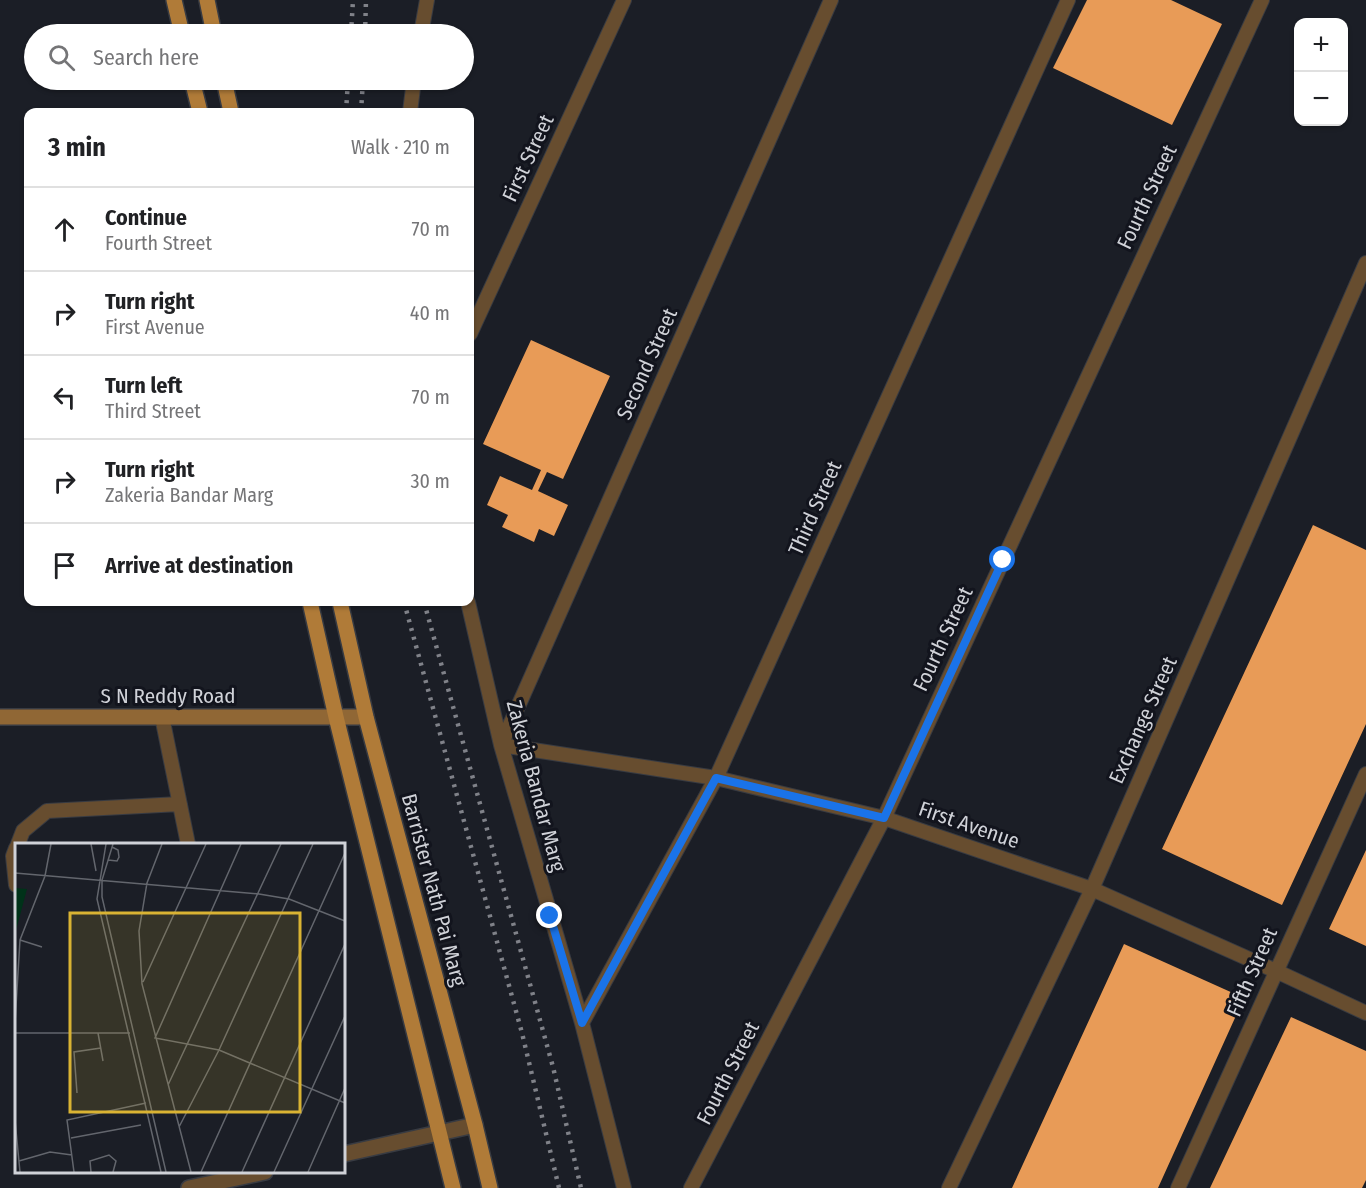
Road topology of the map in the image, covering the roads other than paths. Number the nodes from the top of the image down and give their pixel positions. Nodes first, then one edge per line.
1 (174, 0) edge
2 (207, 0) edge
3 (427, 0) edge
4 (624, 0) edge
5 (831, 0) edge
6 (1068, 0) edge
7 (1262, 0) edge
8 (180, 24) edge
9 (212, 24) edge
10 (423, 24) edge
11 (194, 90) edge
12 (226, 90) edge
13 (413, 90) edge
14 (199, 108) edge
15 (230, 108) edge
16 (410, 108) edge
17 (1366, 263) edge
18 (474, 325) edge
19 (311, 606) edge
20 (341, 606) edge
21 (469, 606) edge
22 (0, 717) edge
23 (162, 717) junction
24 (336, 717) junction
25 (366, 717) junction
26 (501, 746) junction
27 (1366, 774) edge
28 (716, 778) junction
29 (180, 804) junction
30 (884, 818) junction
31 (18, 843) edge
32 (188, 843) edge
33 (15, 853) edge
34 (15, 870) edge
35 (1092, 889) junction
36 (1276, 971) junction
37 (1366, 1013) edge
38 (582, 1023) junction
39 (475, 1125) junction
40 (439, 1134) junction
41 (345, 1154) edge
42 (260, 1173) edge
43 (189, 1188) edge
44 (453, 1188) edge
45 (490, 1188) edge
46 (624, 1188) edge
47 (691, 1188) edge
48 (949, 1188) edge
49 (1178, 1188) edge

1 - 8 main road
2 - 9 main road
3 - 10 lane
4 - 18 lane, First Street
5 - 26 lane, Second Street
6 - 28 lane, Third Street
7 - 30 lane, Fourth Street
11 - 14 main road
12 - 15 main road
13 - 16 lane
17 - 35 lane, Exchange Street
19 - 24 main road
20 - 25 main road, Barrister Nath Pai Marg
21 - 26 lane, Zakeria Bandar Marg
22 - 23 street, S N Reddy Road
23 - 24 street, S N Reddy Road
23 - 29 lane
24 - 25 street, S N Reddy Road
24 - 40 main road
25 - 39 main road, Barrister Nath Pai Marg
26 - 28 lane, First Avenue
26 - 38 lane, Zakeria Bandar Marg
27 - 36 lane, Fifth Street
28 - 30 lane, First Avenue
28 - 38 lane, Third Street
29 - 31 lane
29 - 32 lane
30 - 35 lane, First Avenue
30 - 47 lane, Fourth Street
33 - 34 lane
35 - 36 lane, First Avenue
35 - 48 lane, Exchange Street
36 - 37 lane, First Avenue
36 - 49 lane, Fifth Street
38 - 46 lane, Zakeria Bandar Marg
39 - 40 street
39 - 45 main road, Barrister Nath Pai Marg
40 - 41 street
40 - 44 main road
42 - 43 street

